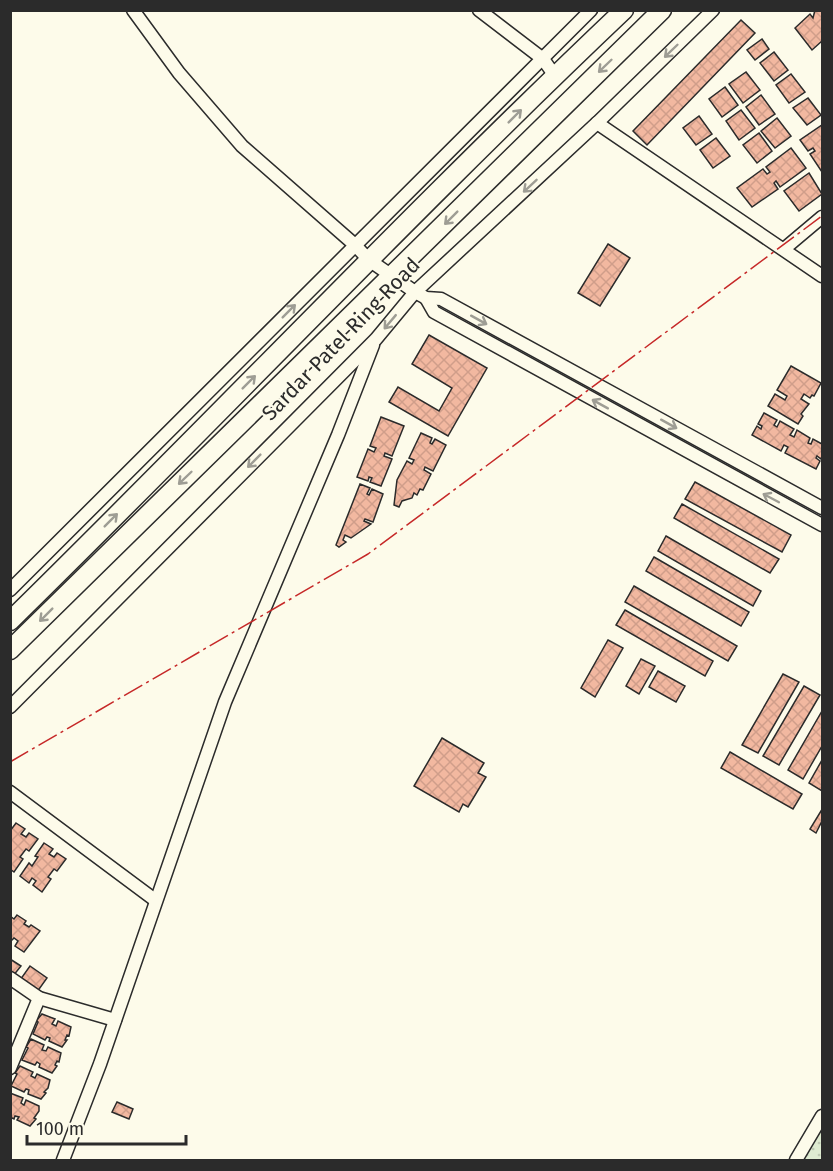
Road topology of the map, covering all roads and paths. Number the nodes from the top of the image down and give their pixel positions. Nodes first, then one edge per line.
1 (132, 10) edge
2 (479, 10) edge
3 (591, 10) edge
4 (624, 10) edge
5 (662, 10) edge
6 (713, 10) edge
7 (543, 59) junction
8 (555, 76) junction
9 (597, 123) junction
10 (822, 217) edge
11 (355, 245) junction
12 (784, 249) junction
13 (369, 260) junction
14 (393, 276) junction
15 (822, 276) edge
16 (415, 292) junction
17 (426, 298) junction
18 (376, 339) junction
19 (799, 495) junction
20 (822, 508) edge
21 (792, 509) junction
22 (822, 525) edge
23 (93, 539) junction
24 (108, 554) junction
25 (10, 590) edge
26 (10, 621) edge
27 (10, 650) edge
28 (10, 707) edge
29 (10, 792) edge
30 (155, 900) junction
31 (10, 978) edge
32 (39, 998) junction
33 (115, 1020) junction
34 (10, 1068) edge
35 (822, 1116) edge
36 (63, 1161) edge
37 (796, 1161) edge

1 - 11 street
2 - 7 street
3 - 7 street
4 - 8 highway, Sardar Patel Ring Road
5 -> 14 highway, Sardar Patel Ring Road
6 -> 9 street, Sardar Patel Ring Road
7 - 8 street
7 - 11 street
13 -> 8 highway, Sardar Patel Ring Road
9 - 12 street
9 -> 16 street, Sardar Patel Ring Road
10 - 12 street
11 - 13 street
25 -> 11 street
12 - 15 street
13 - 14 street
23 -> 13 highway, Sardar Patel Ring Road
14 - 16 street
14 -> 24 highway, Sardar Patel Ring Road
16 - 17 street
16 -> 18 street, Sardar Patel Ring Road
17 -> 19 street
21 -> 17 street
18 -> 28 street, Sardar Patel Ring Road
18 - 30 street
19 - 20 street
19 - 21 street
21 - 22 street
23 - 24 highway
23 - 26 highway, Sardar Patel Ring Road
24 -> 27 highway, Sardar Patel Ring Road
29 - 30 street
30 - 33 street
31 - 32 street
32 - 33 street
32 - 34 street
33 - 36 street
35 - 37 street

